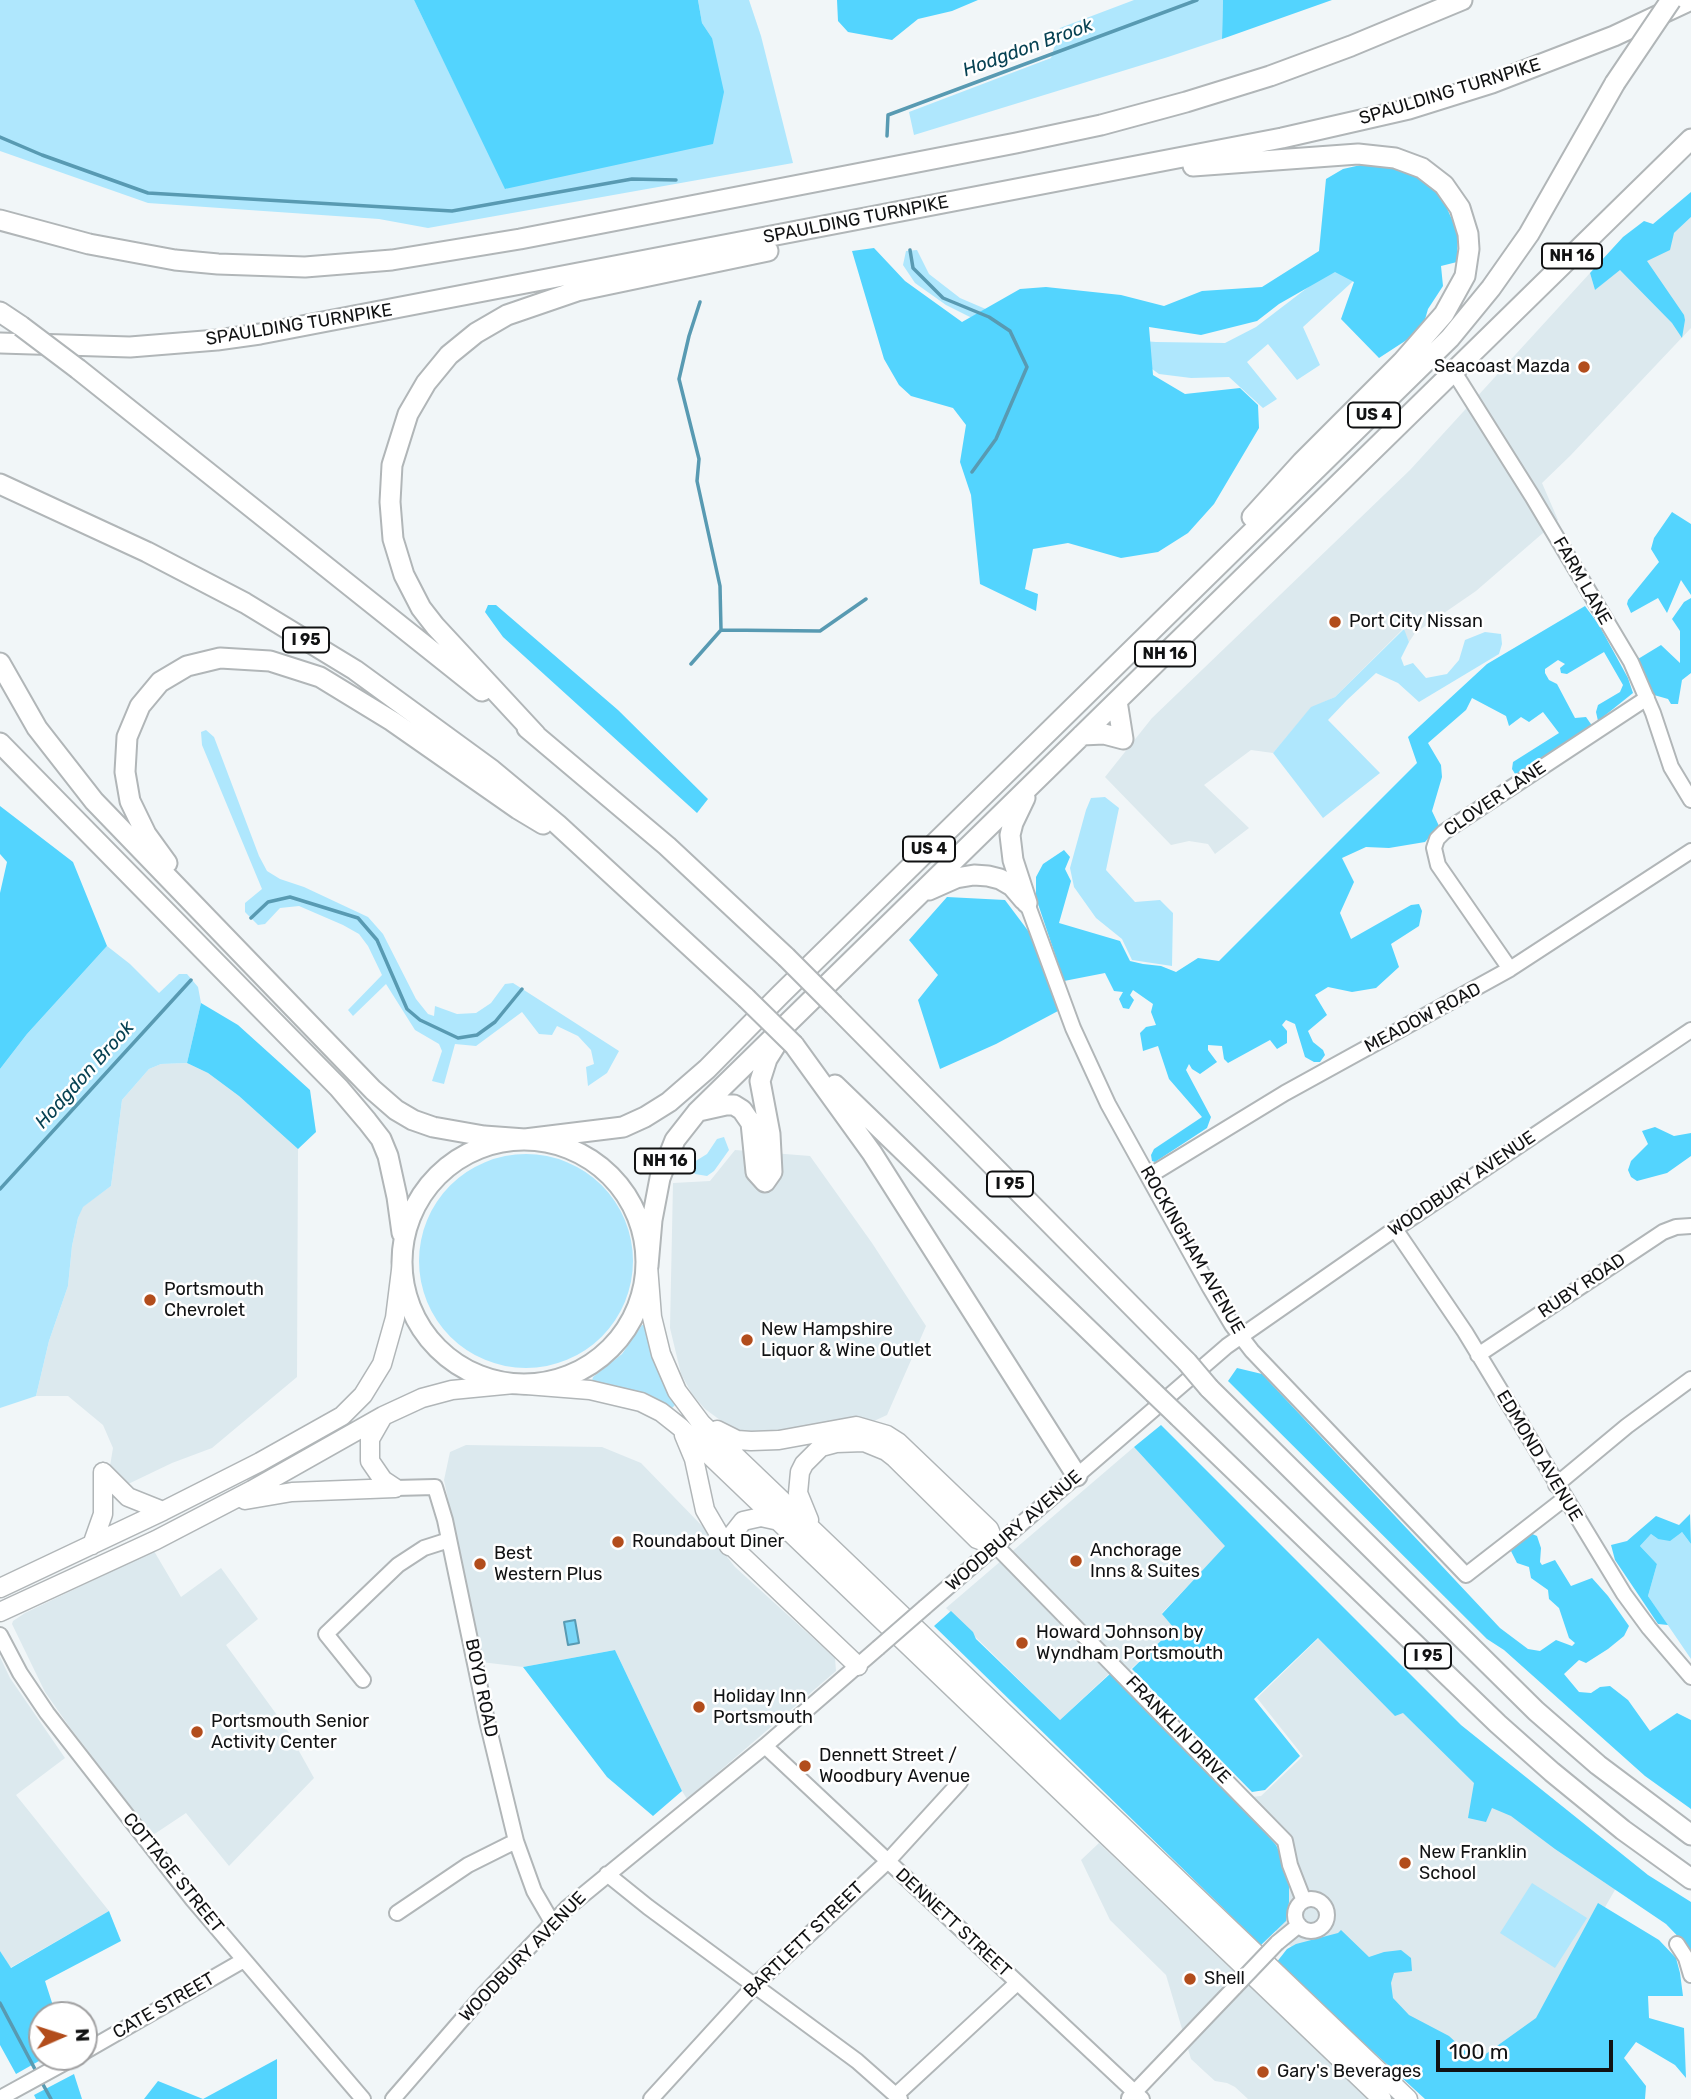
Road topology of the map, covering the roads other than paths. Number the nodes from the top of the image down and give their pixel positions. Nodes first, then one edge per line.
1 (1462, 0) edge
2 (1671, 0) edge
3 (1691, 0) edge
4 (1691, 139) edge
5 (1101, 173) junction
6 (988, 195) junction
7 (0, 220) edge
8 (0, 312) edge
9 (0, 343) edge
10 (1454, 372) junction
11 (0, 484) edge
12 (0, 663) edge
13 (1647, 698) junction
14 (1116, 701) junction
15 (1078, 704) junction
16 (1082, 735) junction
17 (536, 736) junction
18 (0, 743) edge
19 (1036, 779) junction
20 (1691, 800) edge
21 (580, 845) junction
22 (1691, 851) edge
23 (914, 900) junction
24 (1027, 903) junction
25 (209, 922) junction
26 (1510, 969) junction
27 (796, 1013) junction
28 (1691, 1030) edge
29 (794, 1045) junction
30 (697, 1112) junction
31 (524, 1139) junction
32 (1149, 1176) junction
33 (1690, 1226) edge
34 (1395, 1229) junction
35 (402, 1254) junction
36 (648, 1266) junction
37 (1240, 1337) junction
38 (1478, 1355) junction
39 (1691, 1379) edge
40 (514, 1384) junction
41 (383, 1416) junction
42 (701, 1423) junction
43 (680, 1427) junction
44 (1077, 1476) junction
45 (1556, 1485) junction
46 (395, 1488) junction
47 (1564, 1499) junction
48 (218, 1507) junction
49 (163, 1511) junction
50 (779, 1521) junction
51 (449, 1539) junction
52 (823, 1540) junction
53 (92, 1545) junction
54 (729, 1546) junction
55 (996, 1546) junction
56 (0, 1588) edge
57 (0, 1612) edge
58 (0, 1635) edge
59 (858, 1666) junction
60 (1691, 1677) edge
61 (363, 1680) dead end
62 (765, 1746) junction
63 (960, 1782) dead end
64 (1691, 1835) edge
65 (516, 1841) junction
66 (887, 1862) junction
67 (607, 1874) junction
68 (1691, 1879) edge
69 (1304, 1901) junction
70 (397, 1913) dead end
71 (552, 1922) junction
72 (1299, 1925) junction
73 (1677, 1944) dead end
74 (244, 1960) junction
75 (1691, 1975) edge
76 (1017, 1983) junction
77 (755, 1985) junction
78 (98, 2044) edge
79 (49, 2071) edge
80 (3, 2094) edge
81 (898, 2097) edge
82 (1135, 2097) edge
83 (363, 2099) edge
84 (393, 2099) edge
85 (651, 2099) edge
86 (1382, 2099) edge
87 (1408, 2099) edge

1 - 7 highway
2 - 15 highway, US 4, bridge
3 - 5 highway, SPAULDING TURNPIKE
4 - 10 highway, NH 16
5 - 6 highway, SPAULDING TURNPIKE
5 - 15 highway
6 - 9 highway, SPAULDING TURNPIKE
6 - 17 highway
8 - 17 highway, I 95, bridge
10 - 13 street, FARM LANE
10 - 14 highway, NH 16
11 - 21 highway, I 95
12 - 25 highway
13 - 20 street, FARM LANE
13 - 26 street, CLOVER LANE
14 - 16 highway, NH 16
14 - 16 highway
15 - 31 highway, US 4
16 - 19 highway, NH 16
17 - 64 highway, I 95, bridge
18 - 35 highway
19 - 23 highway, NH 16
19 - 24 highway
21 - 25 highway
21 - 29 highway, I 95, bridge
22 - 26 street, MEADOW ROAD
23 - 24 highway
23 - 27 highway, NH 16
24 - 32 street, ROCKINGHAM AVENUE
25 - 31 highway
26 - 32 street, MEADOW ROAD
27 - 30 highway, NH 16
27 - 30 highway
28 - 34 street, WOODBURY AVENUE
29 - 44 highway
29 - 68 highway, I 95, bridge
30 - 36 highway, NH 16
31 - 35 highway
31 - 36 highway
32 - 37 street, ROCKINGHAM AVENUE
33 - 38 street, RUBY ROAD
34 - 37 street, WOODBURY AVENUE
34 - 38 street, EDMOND AVENUE
35 - 40 highway
35 - 49 main road
36 - 40 highway
36 - 42 main road
37 - 44 street, WOODBURY AVENUE
37 - 47 street, ROCKINGHAM AVENUE
38 - 45 street, EDMOND AVENUE
39 - 45 street
40 - 41 main road
40 - 43 main road
41 - 46 main road
41 - 48 main road
42 - 52 main road
42 - 55 main road
43 - 50 main road
43 - 54 main road
44 - 55 street, WOODBURY AVENUE
45 - 47 street, EDMOND AVENUE
46 - 48 main road
46 - 51 street, BOYD ROAD
47 - 60 street, EDMOND AVENUE
48 - 57 main road
49 - 53 main road
49 - 53 main road
50 - 54 main road
50 - 86 main road
51 - 61 street
51 - 65 street, BOYD ROAD
52 - 55 main road
52 - 87 main road
53 - 56 main road
54 - 59 main road
55 - 59 street, WOODBURY AVENUE, bridge
55 - 69 street, FRANKLIN DRIVE
58 - 74 street, COTTAGE STREET
59 - 62 street, WOODBURY AVENUE
62 - 66 street, DENNETT STREET
62 - 67 street, WOODBURY AVENUE
63 - 66 street, BARTLETT STREET
65 - 70 street
65 - 71 street, BOYD ROAD
66 - 76 street, DENNETT STREET
66 - 77 street, BARTLETT STREET
67 - 71 street, WOODBURY AVENUE
67 - 77 street
69 - 72 street
69 - 72 street
71 - 84 street, WOODBURY AVENUE
72 - 82 street, bridge
73 - 75 street
74 - 78 street, CATE STREET
74 - 83 street, COTTAGE STREET
76 - 81 street
76 - 82 street, DENNETT STREET
77 - 81 street
77 - 85 street, BARTLETT STREET
79 - 80 street

